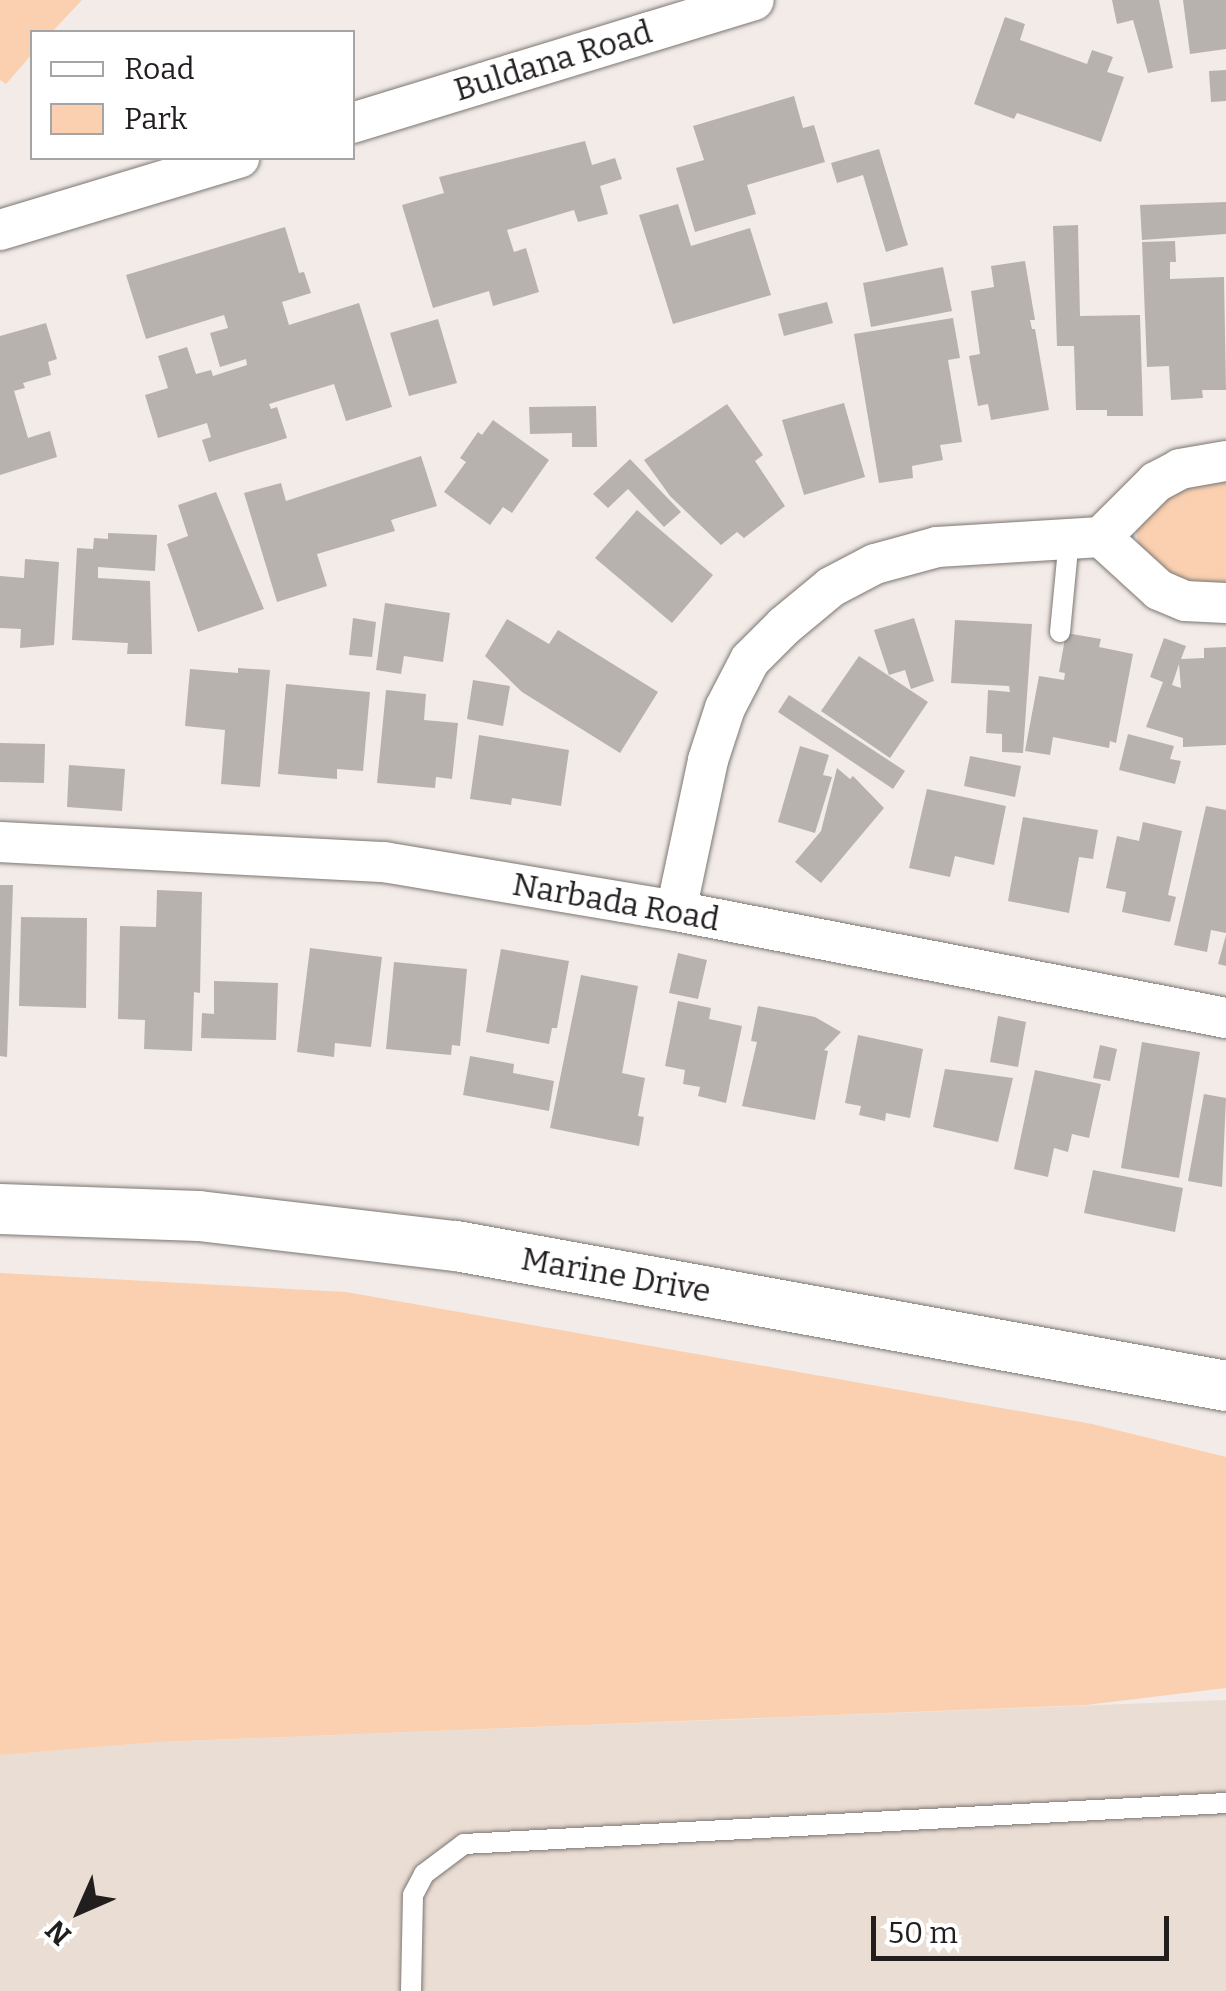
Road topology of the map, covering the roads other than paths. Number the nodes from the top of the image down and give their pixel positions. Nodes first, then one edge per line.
1 (754, 0) edge
2 (355, 122) edge
3 (232, 160) edge
4 (0, 230) edge
5 (1226, 461) edge
6 (1085, 538) junction
7 (1226, 603) edge
8 (1060, 632) dead end
9 (0, 842) edge
10 (676, 911) junction
11 (1226, 1018) edge
12 (0, 1208) edge
13 (1226, 1386) edge
14 (1226, 1803) edge
15 (411, 1991) edge

1 - 2 street, Buldana Road
3 - 4 street
5 - 6 street
6 - 7 street
6 - 8 lane
6 - 10 street
9 - 10 street, Narbada Road
10 - 11 street, Narbada Road
12 - 13 street, Marine Drive
14 - 15 lane

